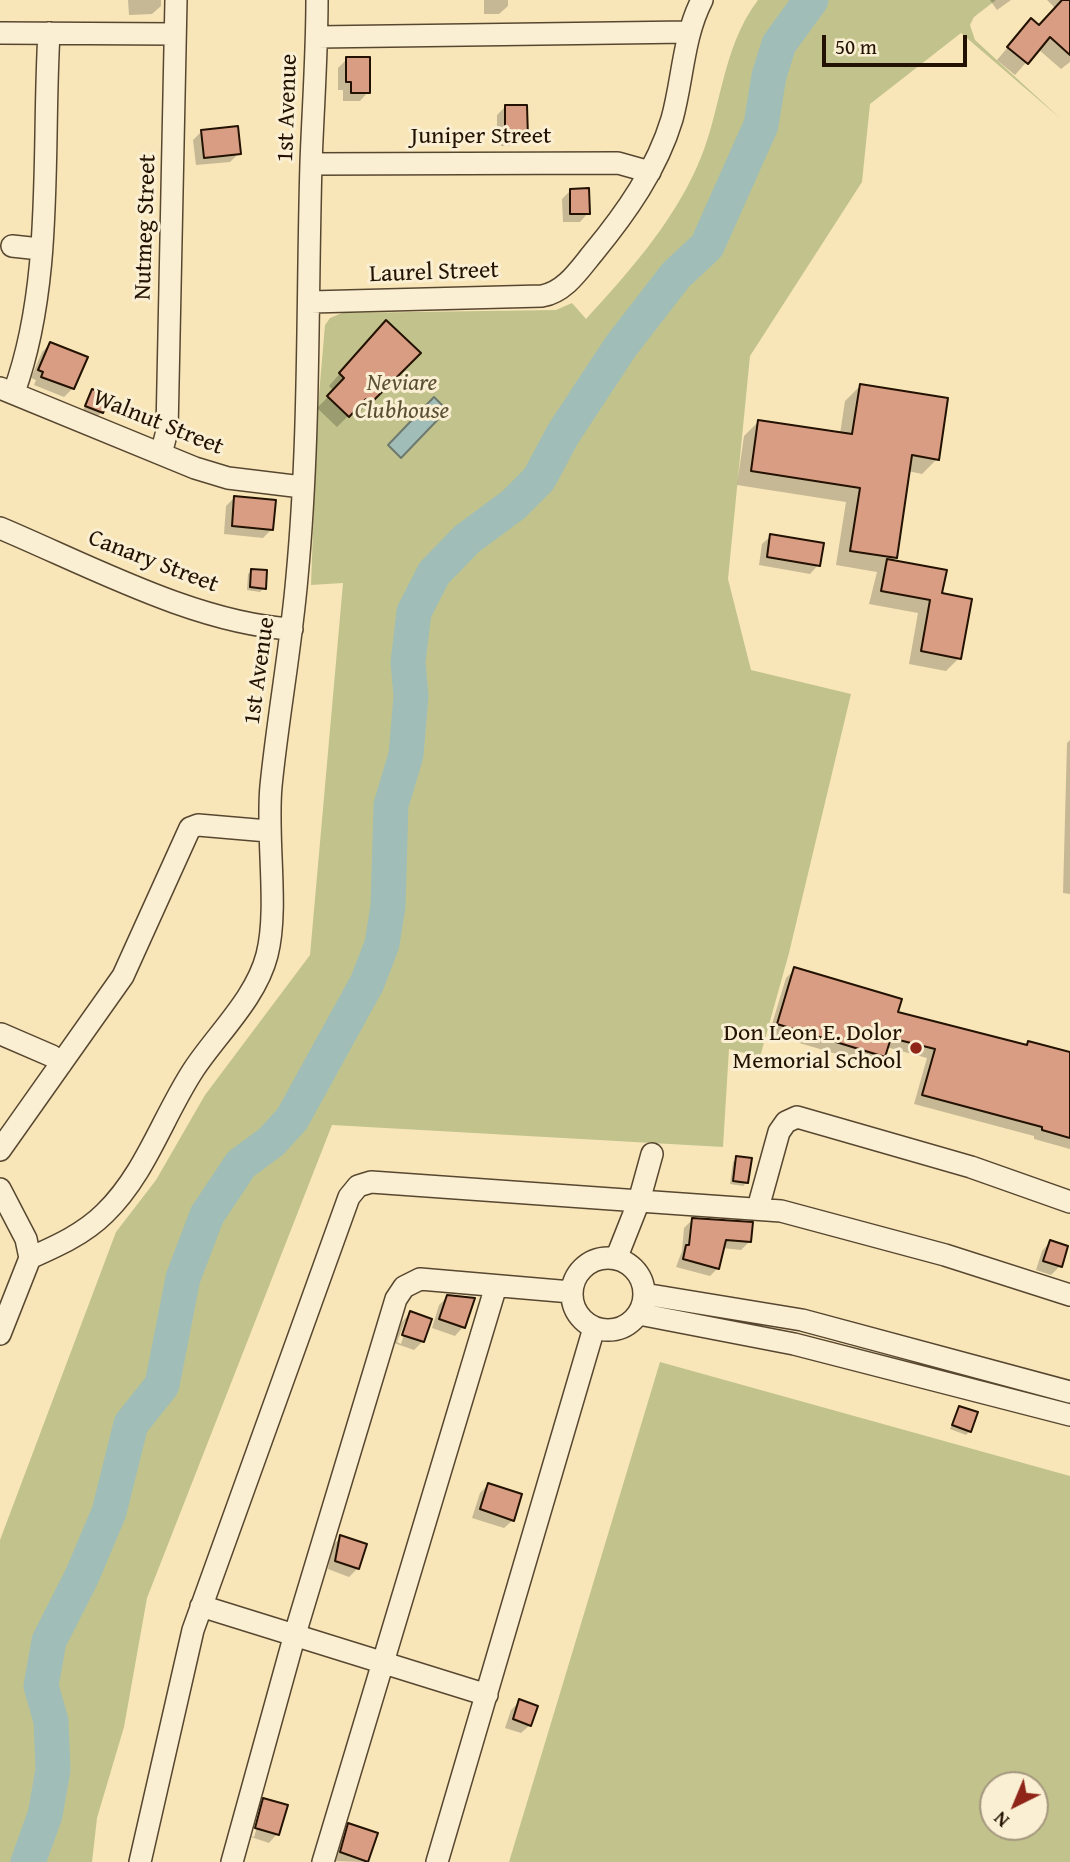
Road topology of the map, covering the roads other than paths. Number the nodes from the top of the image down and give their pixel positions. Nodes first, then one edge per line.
1 (176, 0) edge
2 (317, 0) edge
3 (702, 0) edge
4 (688, 32) junction
5 (0, 33) edge
6 (48, 33) junction
7 (175, 34) junction
8 (317, 37) junction
9 (311, 164) junction
10 (650, 172) junction
11 (12, 246) dead end
12 (40, 249) junction
13 (311, 302) junction
14 (7, 390) edge
15 (161, 454) junction
16 (302, 487) junction
17 (0, 528) edge
18 (292, 629) junction
19 (268, 831) junction
20 (1, 1034) edge
21 (61, 1065) junction
22 (0, 1150) edge
23 (652, 1154) dead end
24 (0, 1189) edge
25 (639, 1201) junction
26 (1070, 1202) edge
27 (758, 1208) junction
28 (30, 1258) junction
29 (616, 1259) junction
30 (496, 1286) junction
31 (571, 1292) junction
32 (1070, 1294) edge
33 (642, 1304) junction
34 (594, 1328) junction
35 (0, 1334) edge
36 (1070, 1392) edge
37 (1070, 1415) edge
38 (201, 1606) junction
39 (295, 1634) junction
40 (383, 1662) junction
41 (487, 1695) junction
42 (140, 1862) edge
43 (232, 1862) edge
44 (323, 1862) edge
45 (437, 1862) edge

1 - 7 street, Nutmeg Street
2 - 8 street, 1st Avenue
3 - 4 street
4 - 8 street
4 - 10 street
5 - 6 street
6 - 7 street
6 - 12 street
7 - 15 street, Nutmeg Street
8 - 9 street, 1st Avenue
9 - 10 street, Juniper Street
9 - 13 street, 1st Avenue
10 - 13 street, Laurel Street
11 - 12 street
12 - 14 street
13 - 16 street, 1st Avenue
14 - 15 street, Walnut Street
15 - 16 street, Walnut Street
16 - 18 street, 1st Avenue
17 - 18 street, Canary Street
18 - 19 street, 1st Avenue
19 - 21 street
19 - 28 street, 1st Avenue
20 - 21 street
21 - 22 street
23 - 25 street
24 - 28 street
25 - 27 street
25 - 29 street
25 - 38 street
26 - 27 street
27 - 32 street
28 - 35 street
29 - 31 street
29 - 33 street
30 - 31 street
30 - 39 street
30 - 40 street
31 - 34 street
33 - 34 street
33 - 36 street
33 - 37 street
34 - 41 street
38 - 39 street
38 - 42 street
39 - 40 street
39 - 43 street
40 - 41 street
40 - 44 street
41 - 45 street

